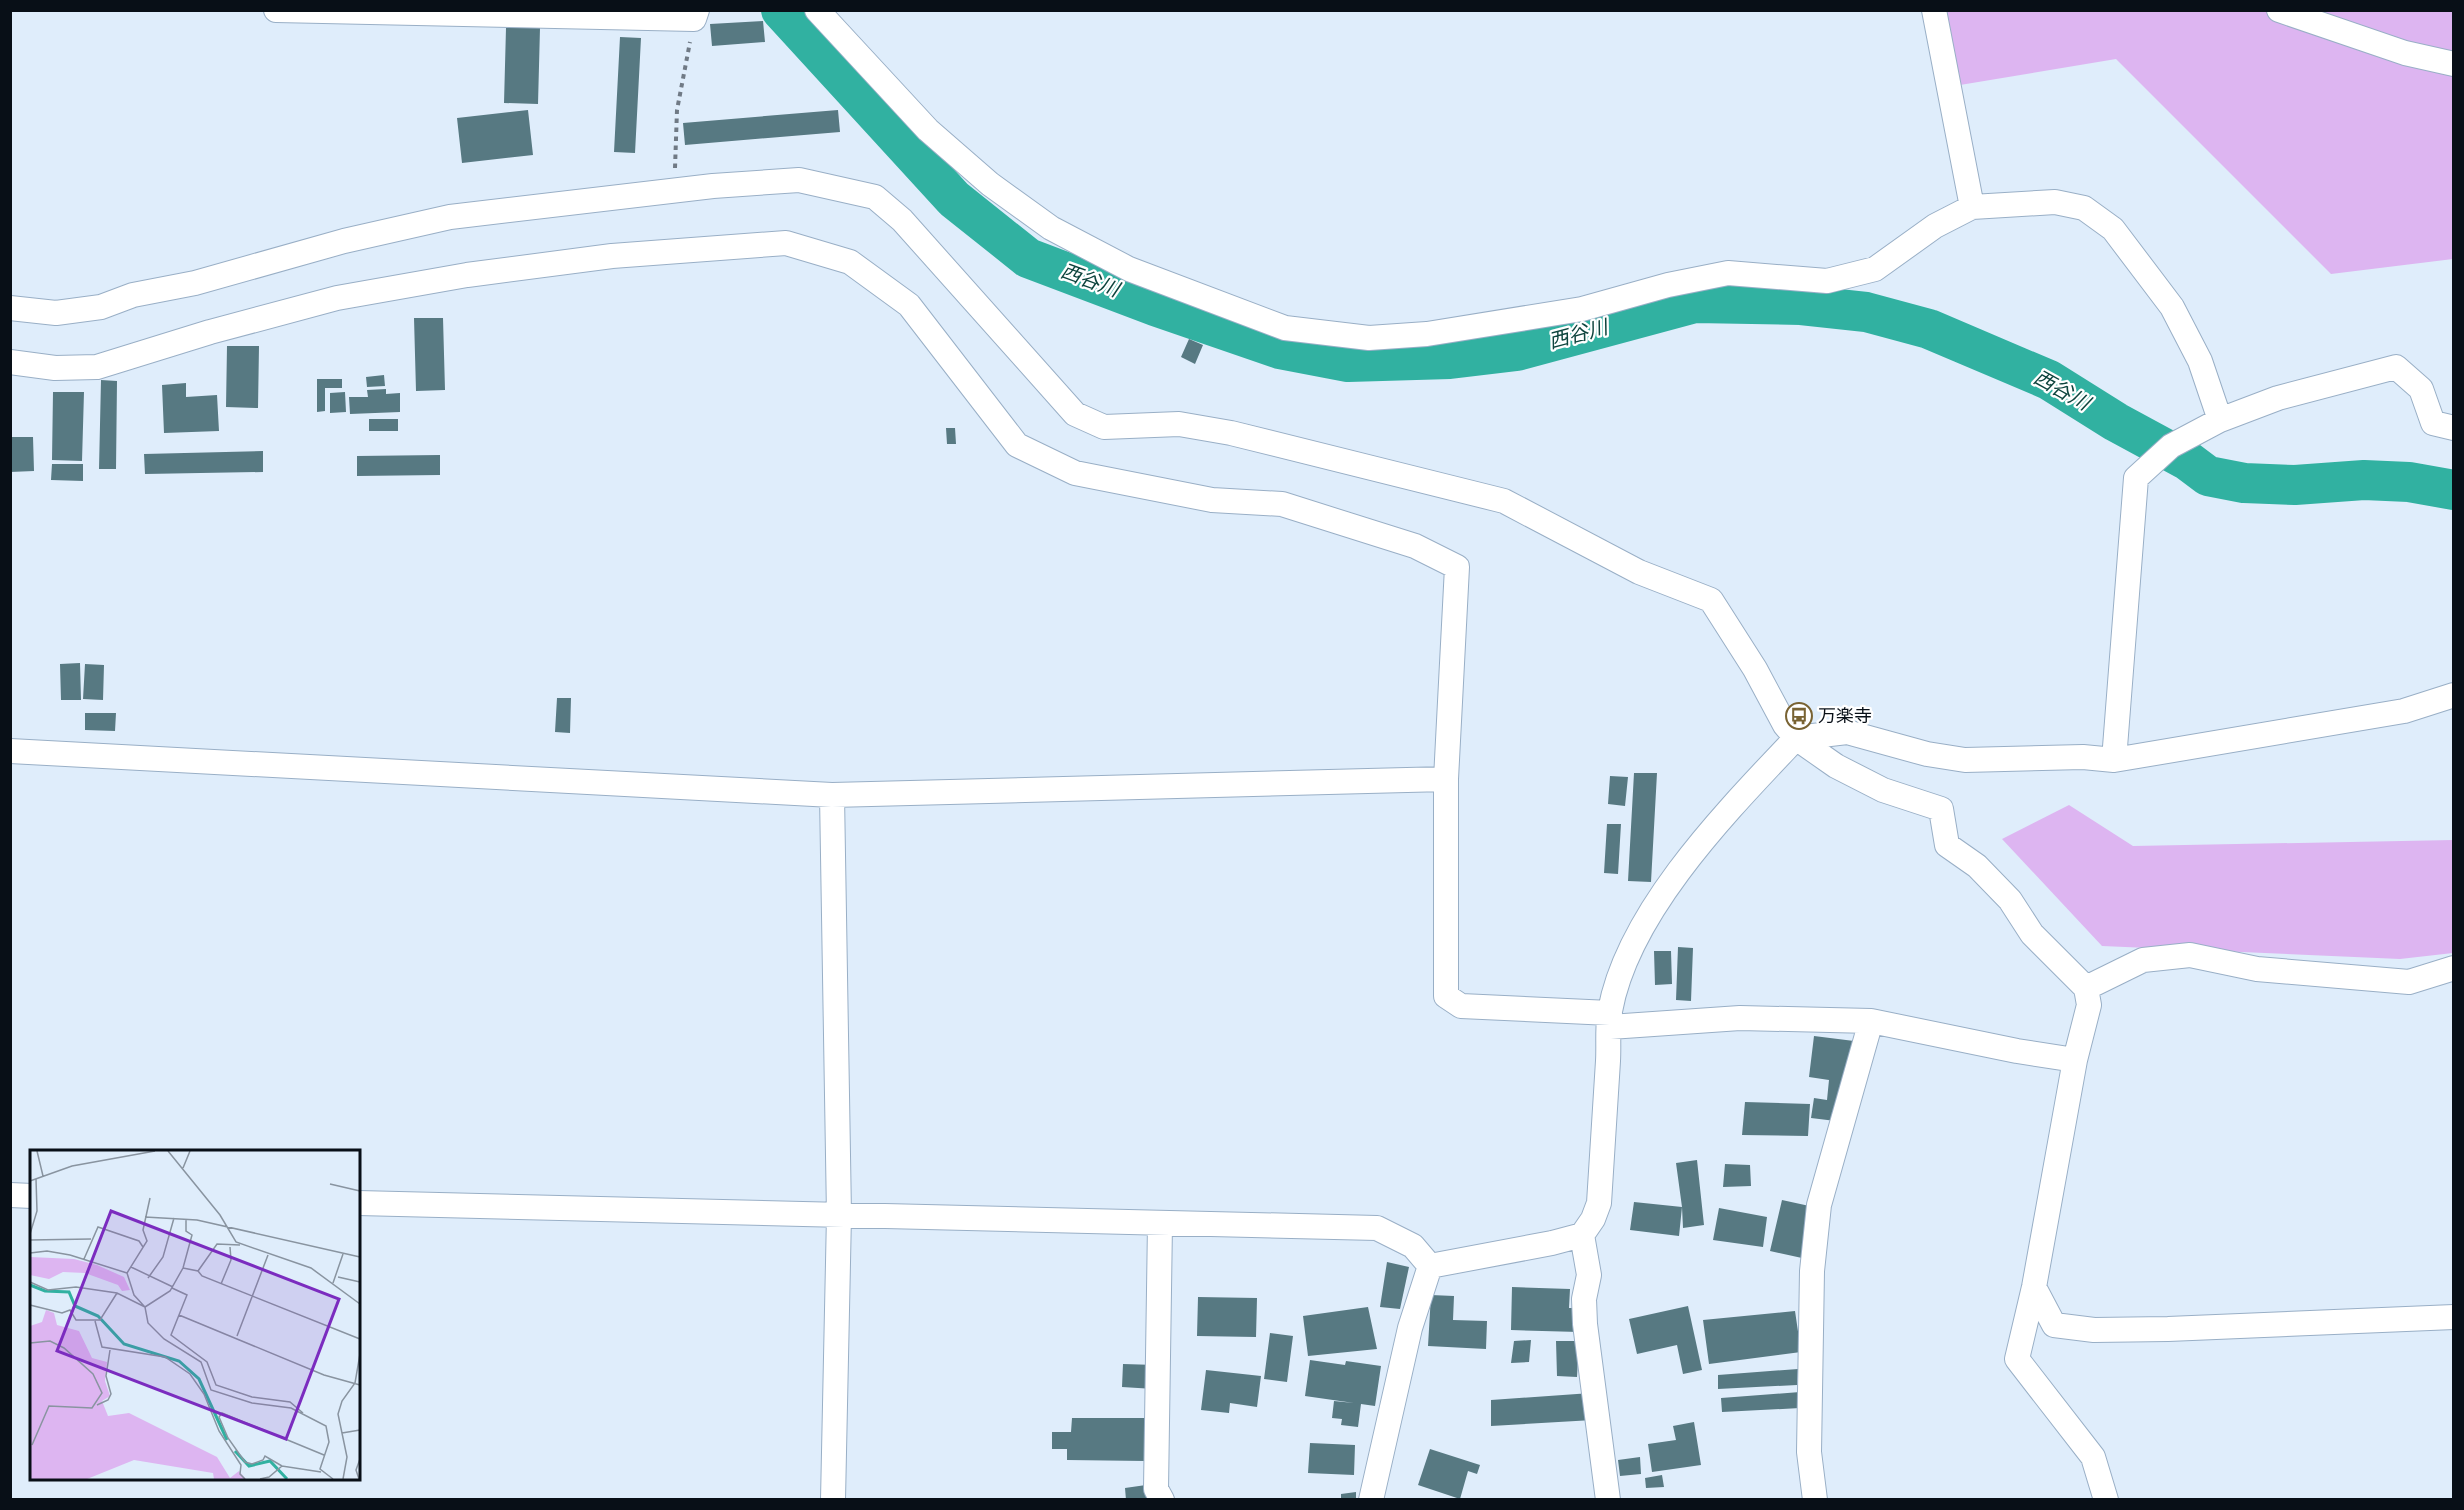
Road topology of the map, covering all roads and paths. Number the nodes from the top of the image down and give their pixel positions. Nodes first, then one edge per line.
1 (276, 10) edge
2 (818, 10) edge
3 (1934, 10) edge
4 (2279, 10) edge
5 (696, 15) edge
6 (2454, 64) edge
7 (674, 190) junction
8 (1972, 207) junction
9 (10, 308) edge
10 (10, 362) edge
11 (2220, 420) junction
12 (2454, 428) edge
13 (2454, 695) edge
14 (1796, 738) junction
15 (10, 751) edge
16 (2114, 760) junction
17 (1446, 779) junction
18 (832, 795) junction
19 (2454, 968) edge
20 (2086, 988) junction
21 (1610, 1020) junction
22 (1871, 1021) junction
23 (2074, 1060) junction
24 (10, 1195) edge
25 (30, 1196) edge
26 (360, 1203) edge
27 (839, 1215) junction
28 (1160, 1224) junction
29 (1582, 1235) junction
30 (1430, 1266) junction
31 (2034, 1287) junction
32 (2454, 1317) edge
33 (833, 1500) edge
34 (1162, 1500) edge
35 (1371, 1500) edge
36 (1608, 1500) edge
37 (1815, 1500) edge
38 (2106, 1500) edge

1 - 5 street
2 - 8 street
3 - 8 street
4 - 6 street
5 - 7 path
7 - 9 street
7 - 14 street
8 - 11 street
10 - 17 street
11 - 12 street
11 - 16 street
13 - 16 street
14 - 16 street
14 - 20 street
14 - 21 street
15 - 18 street
17 - 18 street
17 - 21 street
18 - 27 street
19 - 20 street
20 - 23 street
21 - 22 street
21 - 29 street
22 - 23 street
22 - 37 street
23 - 31 street
24 - 25 street
26 - 27 street
27 - 28 street
27 - 33 street
28 - 30 street
28 - 34 street
29 - 30 street
29 - 36 street
30 - 35 street
31 - 32 street
31 - 38 street

